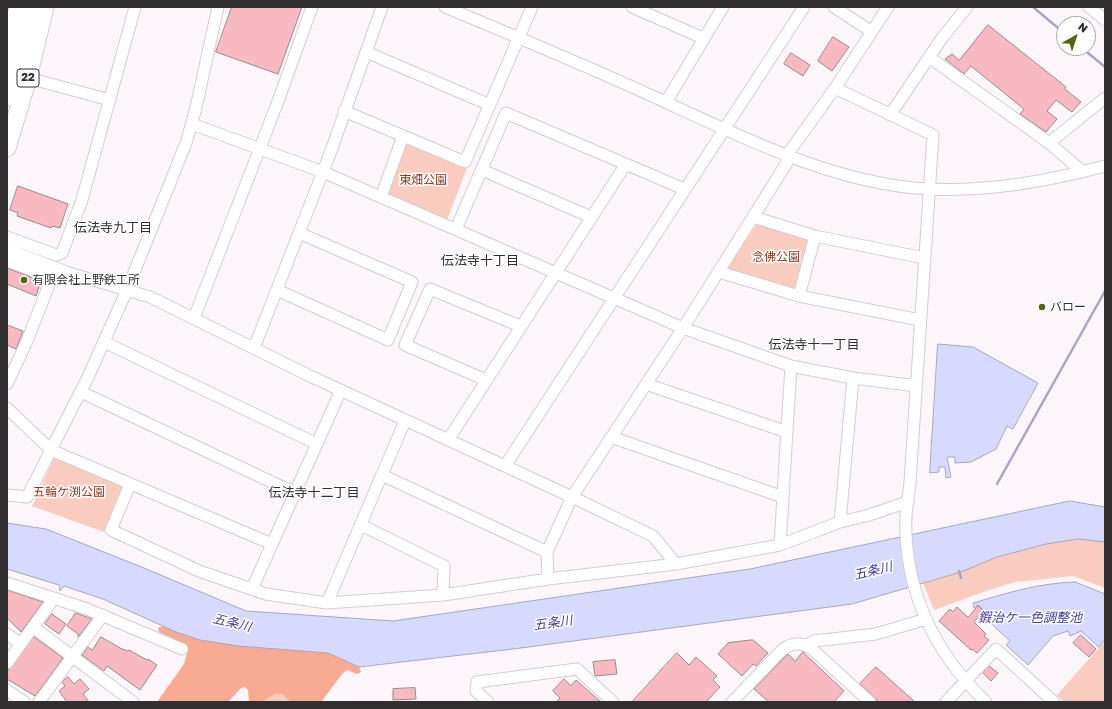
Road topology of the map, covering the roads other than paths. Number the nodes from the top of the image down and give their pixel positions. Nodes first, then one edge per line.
1 (14, 7) edge
2 (18, 7) edge
3 (30, 7) edge
4 (39, 7) edge
5 (45, 7) edge
6 (135, 7) edge
7 (218, 7) edge
8 (312, 7) edge
9 (382, 7) edge
10 (445, 7) edge
11 (532, 7) edge
12 (632, 7) edge
13 (723, 7) edge
14 (804, 7) edge
15 (834, 7) edge
16 (888, 7) edge
17 (967, 7) edge
18 (1089, 7) edge
19 (1105, 20) edge
20 (872, 32) junction
21 (7, 38) edge
22 (519, 38) junction
23 (703, 38) junction
24 (366, 52) junction
25 (7, 56) edge
26 (929, 57) junction
27 (28, 78) junction
28 (835, 88) junction
29 (7, 97) edge
30 (1105, 98) edge
31 (110, 100) junction
32 (666, 102) junction
33 (490, 105) junction
34 (344, 111) junction
35 (890, 115) junction
36 (192, 124) junction
37 (7, 128) edge
38 (724, 128) junction
39 (402, 136) junction
40 (1049, 143) junction
41 (7, 148) edge
42 (260, 148) junction
43 (789, 156) junction
44 (626, 164) junction
45 (1105, 166) edge
46 (482, 170) junction
47 (323, 172) junction
48 (1083, 172) junction
49 (684, 188) junction
50 (928, 189) junction
51 (381, 197) junction
52 (591, 217) junction
53 (752, 217) junction
54 (456, 229) junction
55 (299, 232) junction
56 (815, 236) junction
57 (7, 237) edge
58 (7, 250) edge
59 (924, 258) junction
60 (7, 261) edge
61 (719, 272) junction
62 (555, 273) junction
63 (128, 290) junction
64 (277, 290) junction
65 (799, 296) junction
66 (613, 299) junction
67 (194, 318) junction
68 (920, 320) junction
69 (520, 326) junction
70 (683, 328) junction
71 (104, 342) junction
72 (254, 348) junction
73 (791, 366) junction
74 (853, 378) junction
75 (486, 380) junction
76 (7, 384) edge
77 (646, 384) junction
78 (917, 386) junction
79 (341, 390) junction
80 (81, 392) junction
81 (7, 408) edge
82 (405, 421) junction
83 (787, 432) junction
84 (611, 437) junction
85 (448, 440) junction
86 (317, 444) junction
87 (51, 450) junction
88 (504, 466) junction
89 (382, 475) junction
90 (130, 484) junction
91 (295, 493) junction
92 (7, 495) edge
93 (572, 497) junction
94 (783, 497) junction
95 (908, 502) junction
96 (840, 522) junction
97 (361, 525) junction
98 (272, 544) junction
99 (780, 545) junction
100 (547, 552) junction
101 (676, 564) junction
102 (548, 579) junction
103 (7, 583) edge
104 (252, 589) junction
105 (443, 595) junction
106 (54, 598) junction
107 (328, 603) junction
108 (103, 615) junction
109 (926, 619) junction
110 (33, 627) junction
111 (7, 634) edge
112 (21, 644) junction
113 (806, 644) junction
114 (182, 649) dead end
115 (73, 656) junction
116 (7, 663) edge
117 (965, 682) junction
118 (7, 690) edge
119 (24, 702) edge
120 (40, 702) edge
121 (133, 702) edge
122 (488, 702) edge
123 (613, 702) edge
124 (732, 702) edge
125 (870, 702) edge
126 (946, 702) edge
127 (986, 702) edge
128 (1054, 702) edge

1 - 21 highway
2 - 25 highway
3 - 29 highway
4 - 37 highway
5 - 27 highway, 22
6 - 31 street
7 - 36 street
8 - 42 street
9 - 24 street
10 - 22 street
11 - 22 street
12 - 23 street
13 - 23 street
14 - 38 street
15 - 20 street
16 - 20 street
17 - 26 street
18 - 19 street
20 - 28 street
22 - 32 street
22 - 33 street
23 - 32 street
24 - 33 street
24 - 34 street
26 - 35 street
26 - 40 street
27 - 31 street
27 - 41 highway, 22
28 - 35 street
28 - 43 street
30 - 40 street
31 - 57 street
32 - 38 street
33 - 39 street
34 - 39 street
34 - 47 street
35 - 50 street
36 - 42 street
36 - 63 street
38 - 43 street
38 - 49 street
39 - 51 street
40 - 48 street
42 - 47 street
42 - 67 street
43 - 50 street
43 - 53 street
44 - 46 street
44 - 49 street
44 - 52 street
45 - 48 street
46 - 52 street
46 - 54 street
47 - 51 street
47 - 55 street
48 - 50 street
49 - 66 street
50 - 59 street
51 - 54 street
52 - 62 street
53 - 56 street
53 - 61 street
54 - 62 street
55 - 64 street
55 - 64 street
56 - 59 street
56 - 65 street
58 - 63 street
59 - 68 street
60 - 76 street
61 - 65 street
61 - 70 street
62 - 66 street
62 - 69 street
63 - 67 street
63 - 71 street
64 - 72 street
65 - 68 street
66 - 70 street
66 - 88 street
67 - 72 street
68 - 78 street
69 - 75 street
69 - 75 street
70 - 73 street
70 - 77 street
71 - 80 street
71 - 86 street
72 - 79 street
73 - 74 street
73 - 83 street
74 - 78 street
74 - 96 street
75 - 85 street
77 - 83 street
77 - 84 street
78 - 95 street
79 - 82 street
79 - 86 street
80 - 87 street
80 - 91 street
81 - 87 street
82 - 85 street
82 - 89 street
83 - 94 street
84 - 93 street
84 - 94 street
85 - 88 street
86 - 91 street
87 - 90 street
87 - 92 street
88 - 93 street
89 - 97 street
89 - 100 street
90 - 98 street
90 - 104 street
91 - 98 street
93 - 100 street
93 - 101 street
94 - 99 street
95 - 96 street
95 - 109 street
96 - 99 street
97 - 105 street
97 - 107 street
98 - 104 street
99 - 101 street
100 - 102 street
101 - 102 street
102 - 105 street
103 - 106 street
104 - 107 street
105 - 107 street
106 - 108 street
106 - 110 street
108 - 114 street
108 - 115 street
109 - 113 street
109 - 117 street
110 - 112 street
110 - 115 street
111 - 112 street
112 - 116 street
113 - 124 street
113 - 125 street
115 - 120 street
115 - 121 street
117 - 126 street
117 - 127 street
117 - 128 street
118 - 119 street
122 - 123 street

